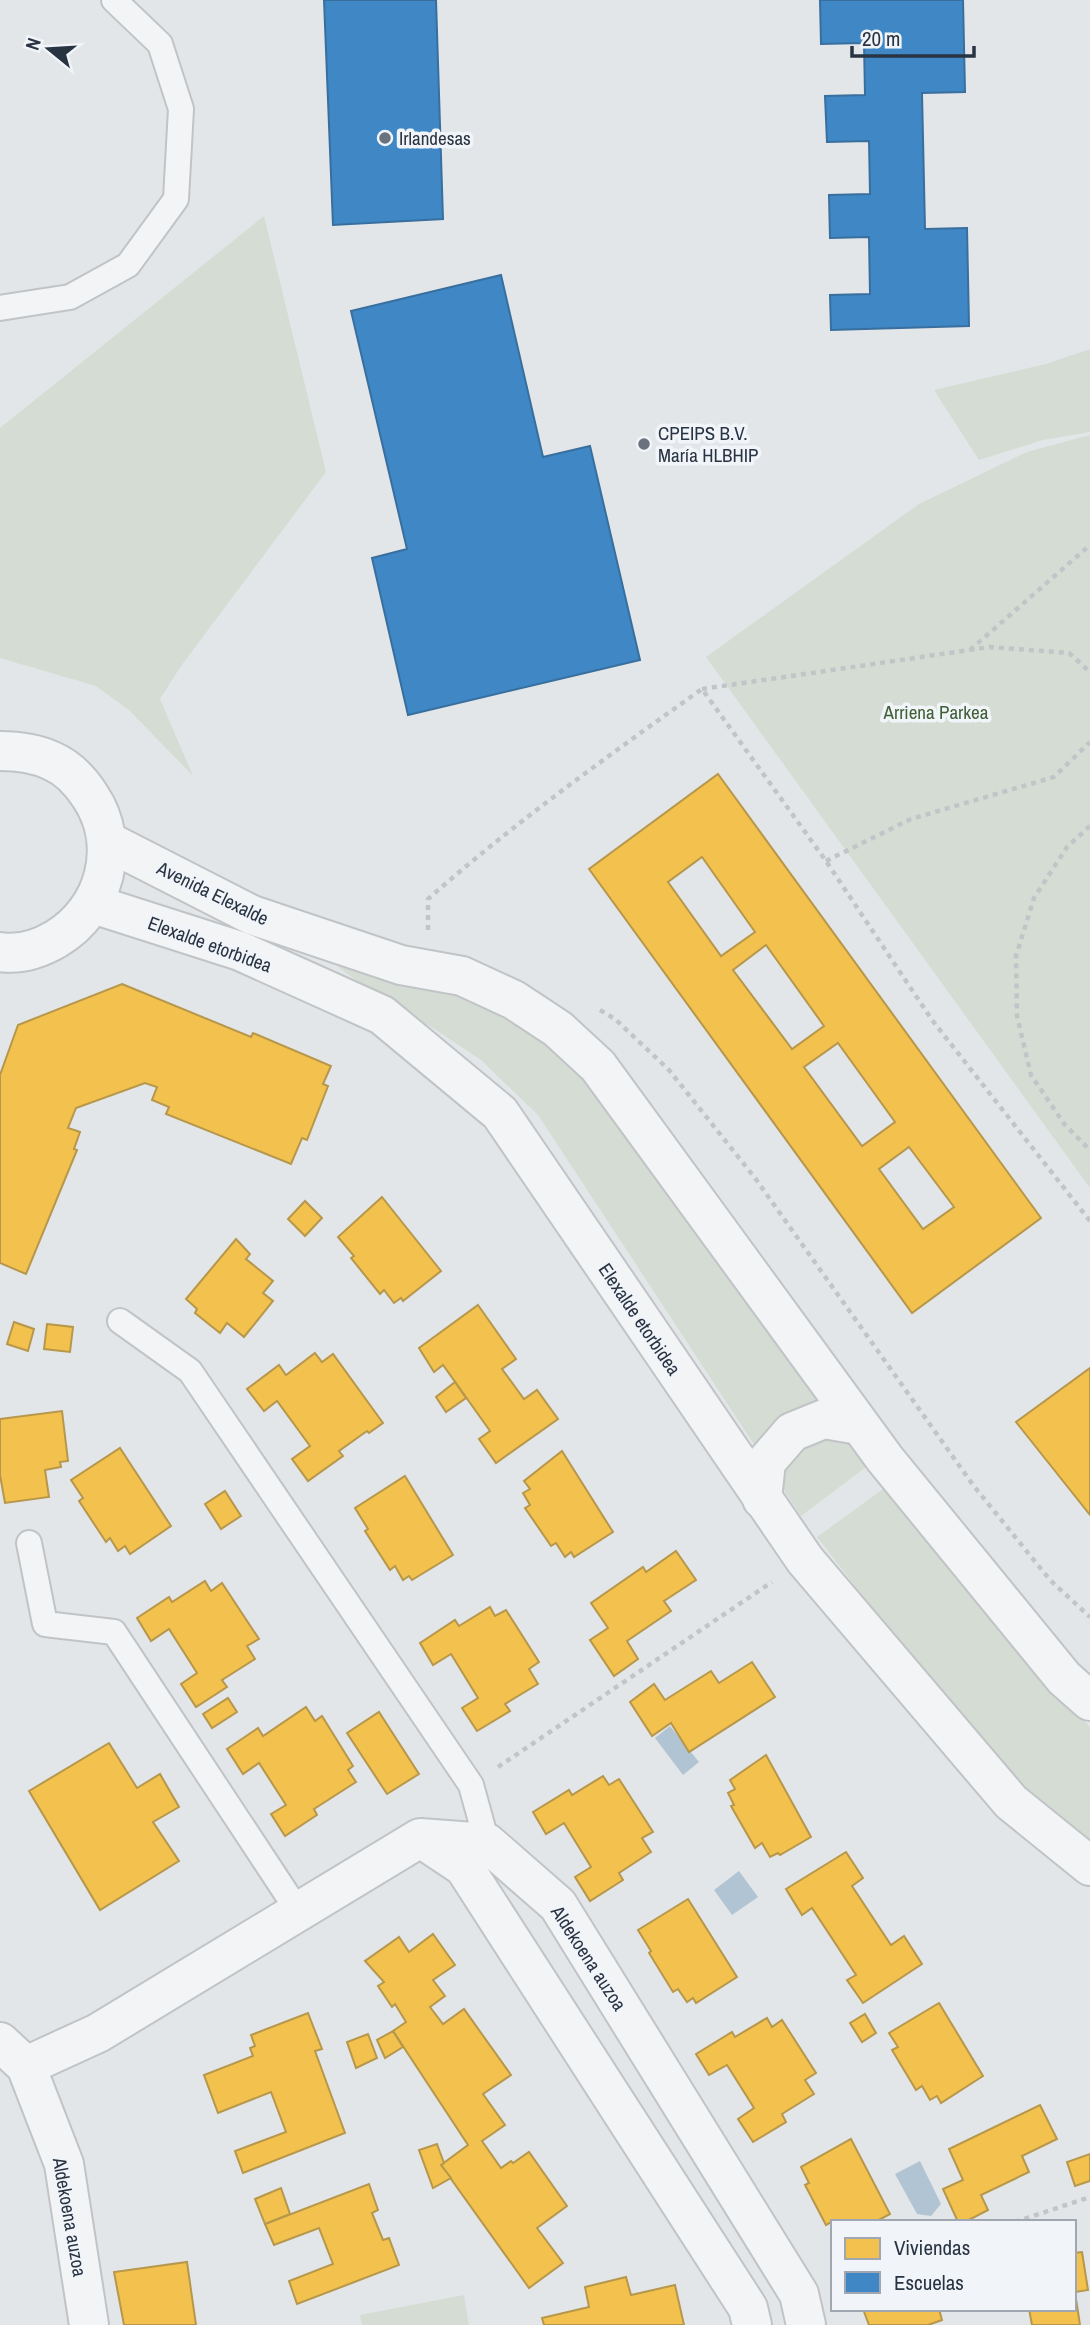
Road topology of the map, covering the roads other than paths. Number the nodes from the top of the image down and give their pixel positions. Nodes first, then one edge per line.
1 (114, 0) edge
2 (0, 308) edge
3 (0, 751) edge
4 (107, 841) junction
5 (93, 904) junction
6 (0, 952) edge
7 (120, 1321) dead end
8 (859, 1425) junction
9 (762, 1499) junction
10 (29, 1543) dead end
11 (1090, 1701) edge
12 (420, 1838) junction
13 (486, 1843) junction
14 (1090, 1866) edge
15 (298, 1911) junction
16 (13, 2054) edge
17 (802, 2309) edge
18 (750, 2317) edge
19 (89, 2325) edge

1 - 2 lane
3 - 4 street
4 - 5 street
4 - 8 street, Avenida Elexalde
5 - 6 street
5 - 9 street, Elexalde etorbidea
7 - 13 lane
8 - 9 street
8 - 11 street
9 - 14 street, Elexalde etorbidea
10 - 15 lane
12 - 13 street
12 - 15 street
12 - 18 street
13 - 17 street, Aldekoena auzoa
15 - 16 street
16 - 19 street, Aldekoena auzoa
17 - 18 street

